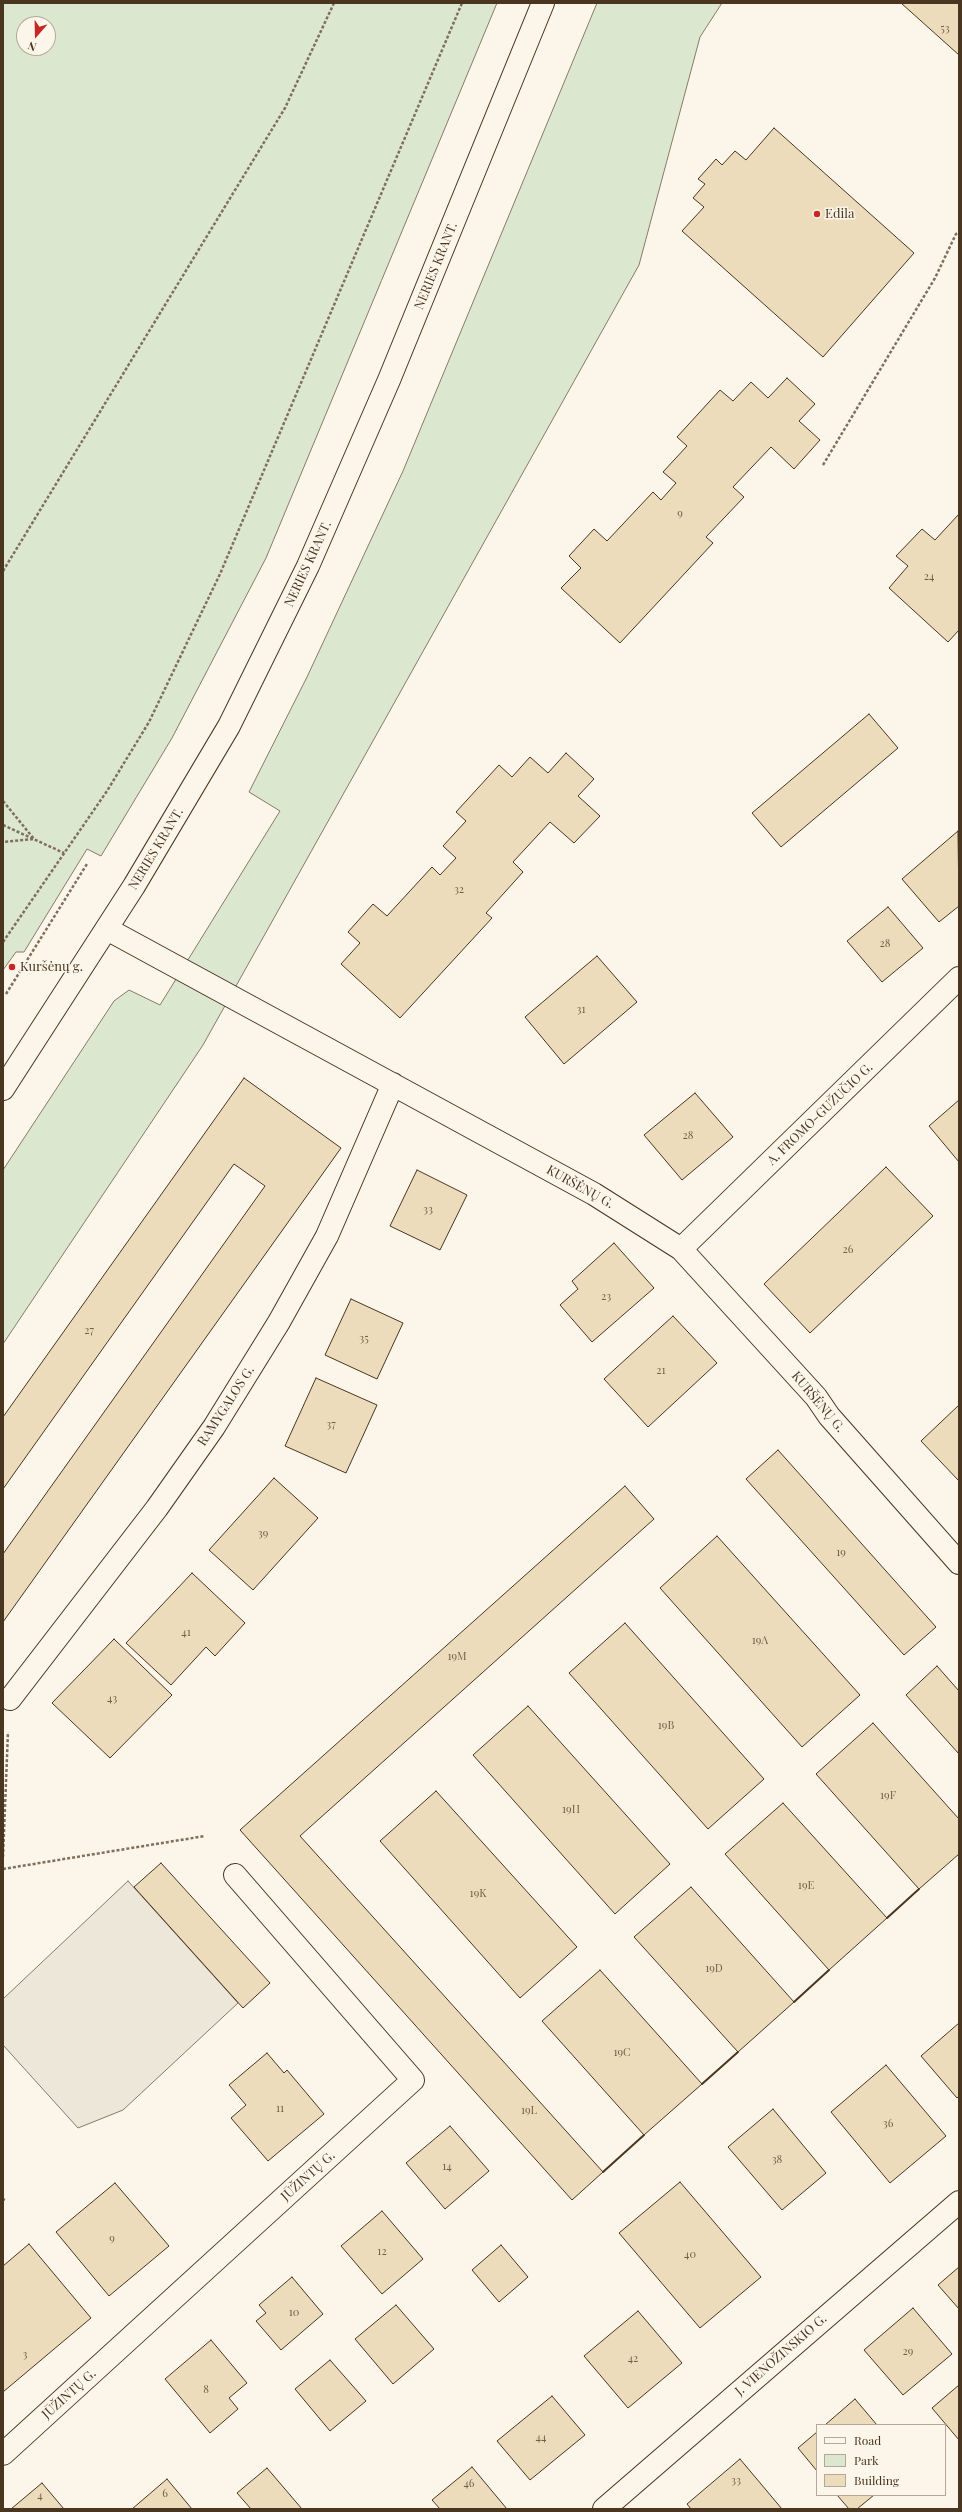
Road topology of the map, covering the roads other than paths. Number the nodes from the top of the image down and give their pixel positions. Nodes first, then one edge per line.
1 (543, 3) edge
2 (107, 929) junction
3 (959, 978) edge
4 (393, 1084) junction
5 (3, 1089) edge
6 (681, 1249) junction
7 (959, 1563) edge
8 (10, 1699) road end
9 (235, 1875) dead end
10 (959, 2202) edge
11 (3, 2454) edge
12 (604, 2509) edge

1 - 2 street, NERIES KRANT.
2 - 4 street, KURŠĖNŲ G.
2 - 5 street, NERIES KRANT.
3 - 6 street, A. FROMO-GUŽUČIO G.
4 - 6 street, KURŠĖNŲ G.
4 - 8 street, RAMYGALOS G.
6 - 7 street, KURŠĖNŲ G.
9 - 11 street, JŪŽINTŲ G.
10 - 12 street, J. VIENOŽINSKIO G.

